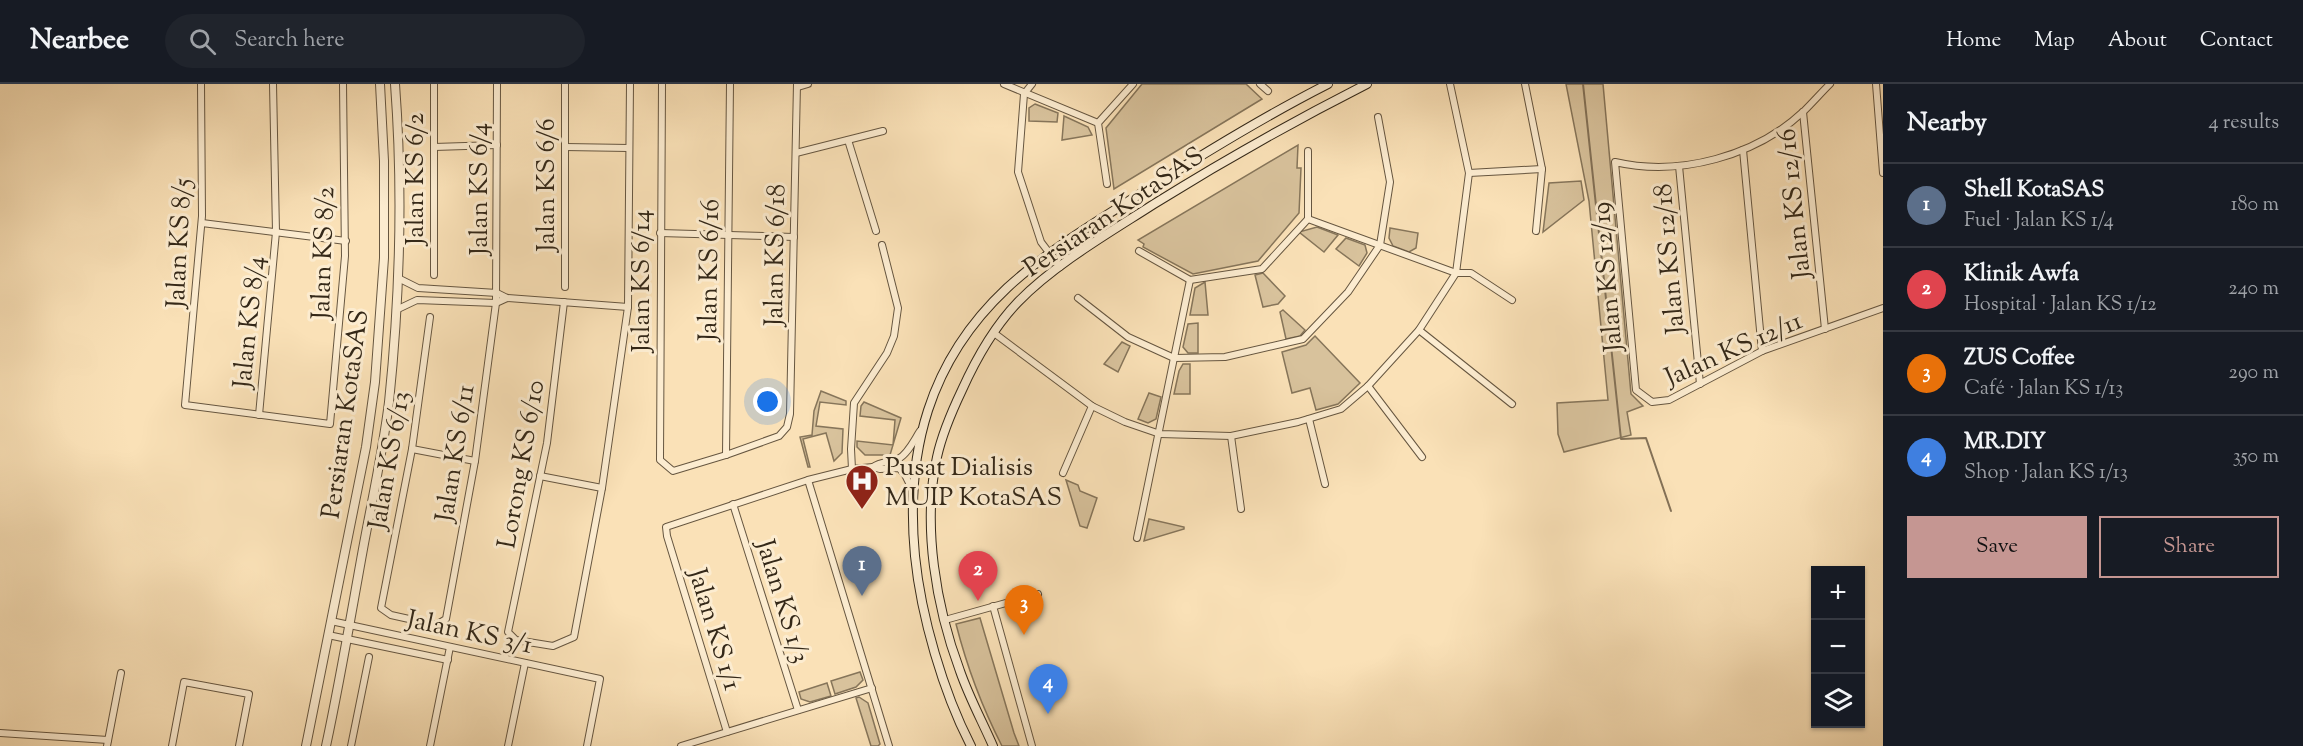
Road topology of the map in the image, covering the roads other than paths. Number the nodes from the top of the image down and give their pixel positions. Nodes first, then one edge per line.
1 (201, 84) edge
2 (273, 84) edge
3 (343, 84) edge
4 (380, 84) edge
5 (396, 84) edge
6 (434, 84) edge
7 (497, 84) edge
8 (565, 84) edge
9 (630, 84) edge
10 (662, 84) edge
11 (730, 84) edge
12 (808, 84) edge
13 (1004, 84) edge
14 (1032, 84) edge
15 (1134, 84) edge
16 (1260, 84) edge
17 (1367, 84) edge
18 (1525, 84) edge
19 (1830, 84) edge
20 (1876, 84) edge
21 (797, 85) edge
22 (1326, 85) edge
23 (1450, 86) edge
24 (1268, 91) dead end
25 (1024, 94) junction
26 (1803, 112) junction
27 (1378, 117) dead end
28 (1098, 123) junction
29 (883, 131) dead end
30 (848, 140) junction
31 (497, 145) junction
32 (434, 147) junction
33 (565, 147) junction
34 (629, 148) junction
35 (1308, 150) dead end
36 (1743, 150) junction
37 (796, 153) junction
38 (1679, 166) junction
39 (1542, 169) junction
40 (1469, 173) junction
41 (1883, 173) edge
42 (1107, 184) dead end
43 (1308, 219) junction
44 (202, 223) junction
45 (876, 231) dead end
46 (1536, 231) dead end
47 (276, 232) junction
48 (660, 233) junction
49 (727, 235) junction
50 (794, 237) junction
51 (346, 241) junction
52 (882, 245) dead end
53 (1380, 245) junction
54 (1139, 251) dead end
55 (1050, 254) junction
56 (1060, 267) junction
57 (1456, 273) junction
58 (434, 275) dead end
59 (398, 278) junction
60 (1190, 280) junction
61 (565, 287) dead end
62 (497, 293) junction
63 (507, 298) junction
64 (1078, 298) dead end
65 (1512, 300) dead end
66 (564, 302) junction
67 (496, 303) junction
68 (628, 307) junction
69 (1883, 308) edge
70 (396, 310) junction
71 (430, 317) dead end
72 (1825, 329) junction
73 (1419, 330) junction
74 (994, 333) junction
75 (1762, 351) junction
76 (1174, 358) junction
77 (1700, 384) junction
78 (1368, 386) junction
79 (1636, 390) joint
80 (1512, 404) dead end
81 (1092, 406) junction
82 (259, 415) junction
83 (1309, 419) junction
84 (920, 431) junction
85 (1160, 434) junction
86 (1231, 436) junction
87 (412, 449) junction
88 (726, 455) junction
89 (1422, 457) dead end
90 (475, 461) junction
91 (873, 467) junction
92 (852, 469) junction
93 (1063, 473) dead end
94 (540, 476) junction
95 (807, 480) junction
96 (1325, 484) dead end
97 (602, 488) junction
98 (913, 491) junction
99 (733, 504) junction
100 (1241, 508) dead end
101 (1137, 538) dead end
102 (1038, 594) dead end
103 (993, 606) junction
104 (446, 619) joint
105 (945, 620) junction
106 (331, 621) junction
107 (351, 625) junction
108 (328, 635) junction
109 (348, 639) junction
110 (450, 647) junction
111 (369, 657) dead end
112 (448, 660) junction
113 (525, 663) junction
114 (121, 673) dead end
115 (872, 688) junction
116 (798, 710) junction
117 (726, 732) junction
118 (0, 733) edge
119 (108, 743) edge
120 (172, 746) edge
121 (239, 746) edge
122 (306, 746) edge
123 (326, 746) edge
124 (351, 746) edge
125 (430, 746) edge
126 (508, 746) edge
127 (587, 746) edge
128 (681, 746) edge
129 (889, 746) edge
130 (971, 746) edge
131 (993, 746) edge
132 (1032, 746) edge

1 - 44 street, Jalan KS 8/5
2 - 47 street, Jalan KS 8/4
3 - 51 street, Jalan KS 8/2
4 - 106 street, Persiaran KotaSAS
5 - 59 street, Persiaran KotaSAS
6 - 32 street, Jalan KS 6/2
7 - 31 street, Jalan KS 6/4
8 - 33 street, Jalan KS 6/6
9 - 34 street
10 - 48 street, Jalan KS 6/14
11 - 49 street, Jalan KS 6/16
12 - 21 street
13 - 25 street
14 - 25 street
15 - 28 street
16 - 24 street
17 - 56 main road, Persiaran KotaSAS
18 - 39 street
19 - 26 street
20 - 41 street
21 - 37 street, Jalan KS 6/18
22 - 55 main road, Persiaran KotaSAS
23 - 40 street
25 - 28 street
25 - 55 street
26 - 36 street
26 - 72 street, Jalan KS 12/16
27 - 53 street
28 - 42 street
29 - 30 street
30 - 37 street
30 - 45 street
31 - 32 street
31 - 62 street, Jalan KS 6/4
32 - 58 street, Jalan KS 6/2
33 - 34 street
33 - 61 street, Jalan KS 6/6
34 - 68 street
35 - 43 street
36 - 38 street
36 - 75 street
37 - 50 street, Jalan KS 6/18
38 - 77 street, Jalan KS 12/18
38 - 79 street, Jalan KS 12/19
39 - 40 street
39 - 46 street
40 - 57 street
43 - 53 street
43 - 60 street
44 - 47 street
44 - 82 street, Jalan KS 8/5
47 - 51 street
47 - 82 street, Jalan KS 8/4
48 - 49 street
48 - 88 street, Jalan KS 6/14
49 - 50 street
49 - 88 street, Jalan KS 6/16
50 - 88 street, Jalan KS 6/18
51 - 82 street, Jalan KS 8/2
52 - 92 street
53 - 57 street
53 - 76 street
54 - 60 street
55 - 56 street
55 - 84 main road, Persiaran KotaSAS
56 - 74 main road, Persiaran KotaSAS
57 - 65 street
57 - 73 street
59 - 62 street
59 - 70 street, Persiaran KotaSAS
60 - 76 street
62 - 63 street
62 - 67 street, Jalan KS 6/11
63 - 66 street
63 - 67 street
64 - 76 street
66 - 68 street
66 - 94 street, Lorong KS 6/10
67 - 70 street
67 - 90 street, Jalan KS 6/11
68 - 97 street
69 - 72 street, Jalan KS 12/11
70 - 107 street, Persiaran KotaSAS
71 - 87 street, Jalan KS 6/13
72 - 75 street, Jalan KS 12/11
73 - 78 street
73 - 80 street
74 - 81 street
74 - 105 main road, Persiaran KotaSAS
75 - 77 street, Jalan KS 12/11
76 - 85 street
77 - 79 street, Jalan KS 12/11
78 - 83 street
78 - 89 street
81 - 85 street
81 - 93 street
83 - 86 street
83 - 96 street
84 - 91 street
84 - 98 main road, Persiaran KotaSAS
85 - 86 street
85 - 101 street
86 - 100 street
87 - 90 street
87 - 104 street, Jalan KS 6/13
90 - 104 street, Jalan KS 6/11
91 - 92 street
91 - 98 street
92 - 95 street
94 - 97 street
94 - 97 street, Lorong KS 6/10
95 - 99 street
95 - 115 street
98 - 130 main road, Persiaran KotaSAS
99 - 116 street, Jalan KS 1/3
99 - 117 street, Jalan KS 1/1
102 - 103 street
103 - 105 street
103 - 132 street
105 - 131 main road, Persiaran KotaSAS
106 - 107 street, Jalan KS 3/1
106 - 108 street, Persiaran KotaSAS
107 - 109 street, Persiaran KotaSAS
107 - 110 street, Jalan KS 3/1
108 - 109 street, Jalan KS 3/1
108 - 122 street, Persiaran KotaSAS
109 - 112 street, Jalan KS 3/1
109 - 123 street, Persiaran KotaSAS
110 - 112 street
110 - 113 street, Jalan KS 3/1
111 - 124 street
112 - 125 street
113 - 126 street
113 - 127 street, Jalan KS 3/1
114 - 119 street
115 - 116 street
115 - 129 street
116 - 117 street
117 - 128 street
118 - 119 street
120 - 121 street

